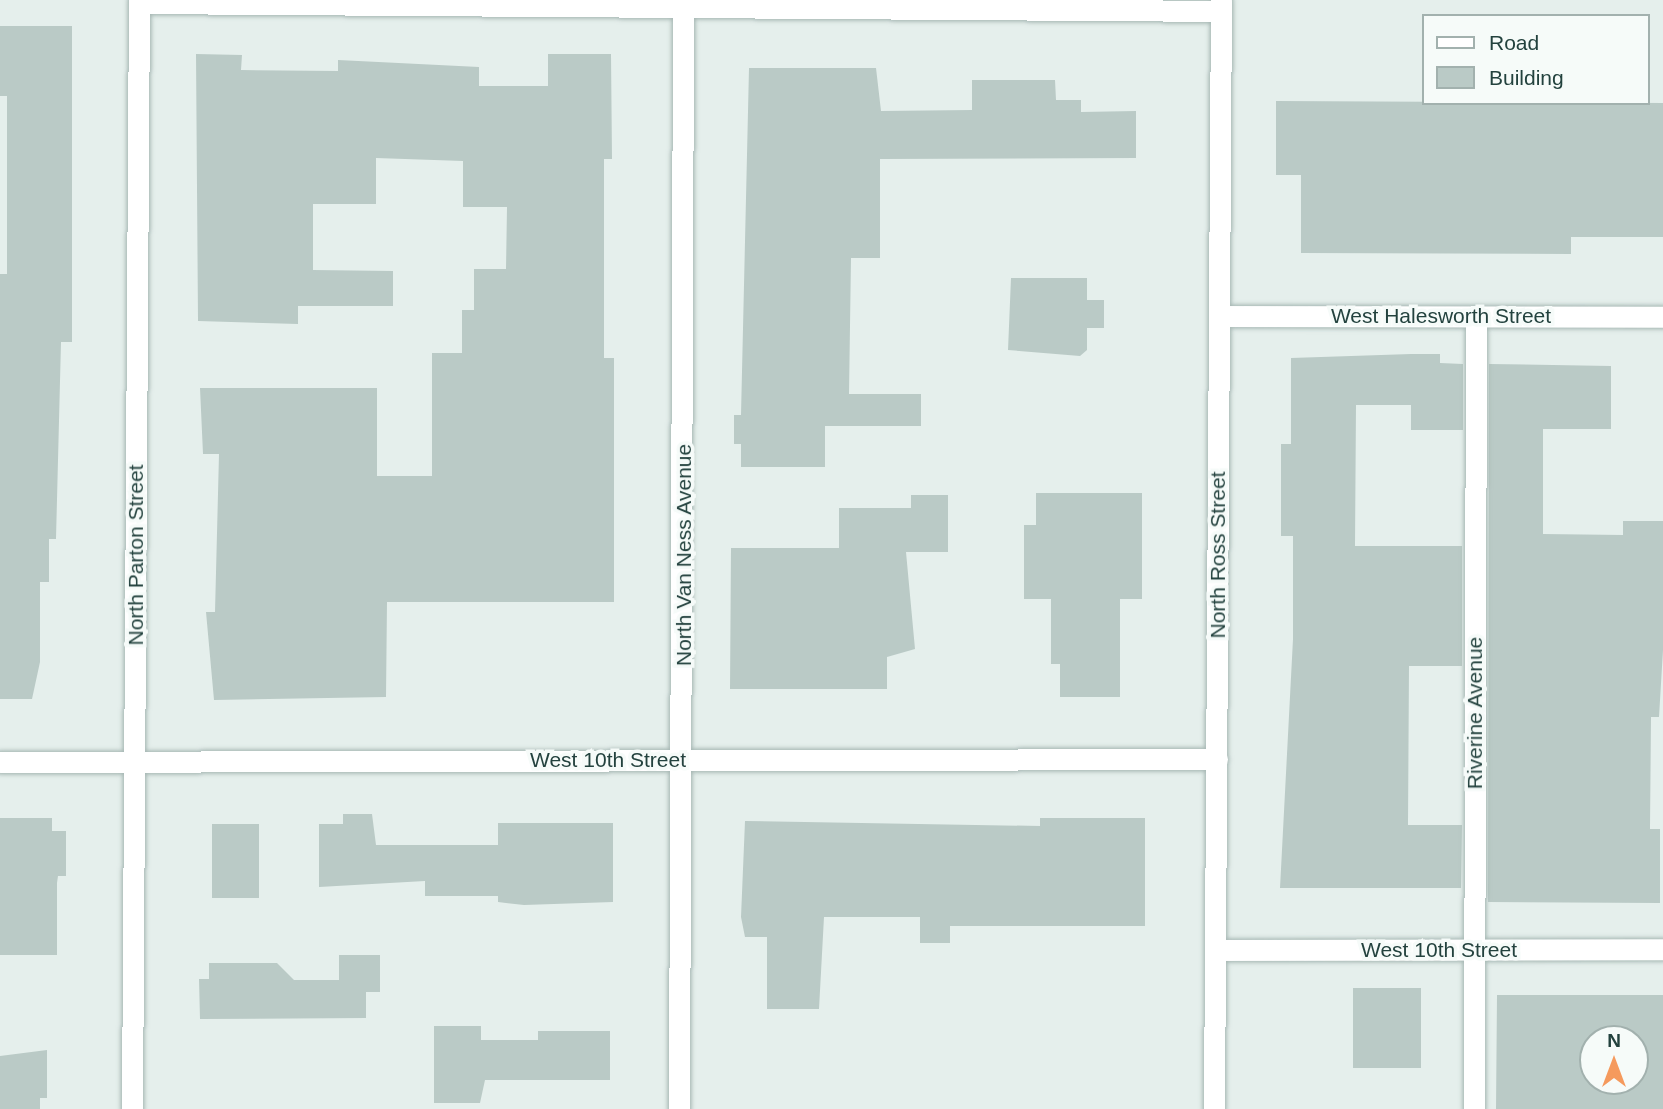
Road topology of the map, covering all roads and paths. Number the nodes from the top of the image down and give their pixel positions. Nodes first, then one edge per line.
1 (139, 2) edge
2 (683, 4) edge
3 (1221, 6) edge
4 (1220, 316) junction
5 (1476, 316) junction
6 (1663, 317) edge
7 (1217, 759) junction
8 (684, 760) junction
9 (0, 762) edge
10 (135, 762) junction
11 (1663, 949) edge
12 (1216, 950) junction
13 (1475, 950) junction
14 (132, 1109) edge
15 (679, 1109) edge
16 (1214, 1109) edge
17 (1474, 1109) edge

1 - 2 street
1 - 10 street, North Parton Street
2 - 3 street
2 - 8 street, North Van Ness Avenue
3 - 4 street, North Ross Street
4 - 5 street, West Halesworth Street
4 - 7 street, North Ross Street
5 - 6 street, West Halesworth Street
5 - 13 street, Riverine Avenue
7 - 8 street, West 10th Street
7 - 12 street, North Ross Street
8 - 10 street, West 10th Street
8 - 15 street, North Van Ness Avenue
9 - 10 street, West 10th Street
10 - 14 street, North Parton Street
11 - 13 street, West 10th Street
12 - 13 street, West 10th Street
12 - 16 street, North Ross Street
13 - 17 street, Riverine Avenue

